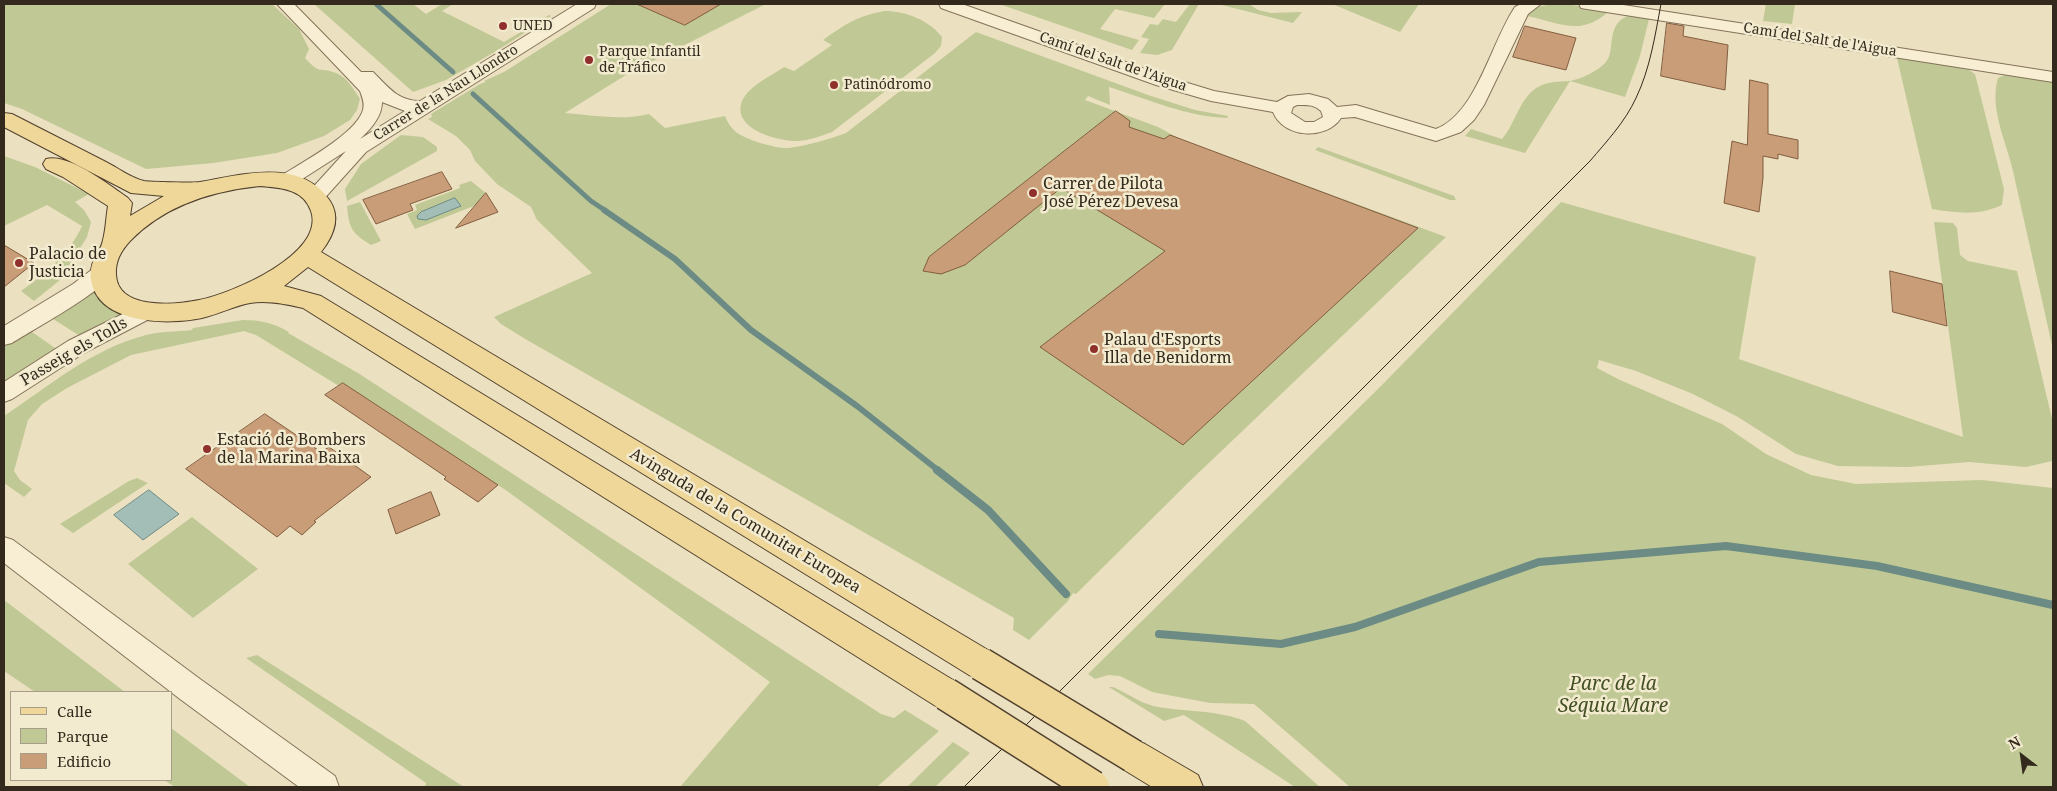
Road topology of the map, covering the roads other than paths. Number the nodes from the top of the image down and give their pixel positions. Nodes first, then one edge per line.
1 (285, 4) edge
2 (588, 4) edge
3 (947, 4) edge
4 (1533, 4) edge
5 (1587, 4) edge
6 (332, 53) junction
7 (2053, 77) edge
8 (423, 107) junction
9 (1282, 108) junction
10 (1332, 113) junction
11 (4, 119) edge
12 (4, 139) edge
13 (286, 181) junction
14 (201, 189) junction
15 (315, 196) junction
16 (115, 243) junction
17 (307, 255) junction
18 (102, 273) junction
19 (250, 294) junction
20 (145, 311) junction
21 (4, 337) edge
22 (4, 394) edge
23 (4, 548) edge
24 (324, 787) edge
25 (1093, 787) edge
26 (1185, 787) edge

1 - 6 street
2 - 8 street, Carrer de la Nau Llondro
3 - 9 street, Camí del Salt de l'Aigua
4 - 10 street
5 - 7 street, Camí del Salt de l'Aigua
6 - 8 street
6 - 13 street
8 - 15 street, Carrer de la Nau Llondro
9 - 10 street
9 - 10 street
11 - 14 main road
12 - 16 main road
13 - 14 main road
13 - 15 main road
14 - 16 main road
15 - 17 main road
16 - 18 main road
17 - 19 main road
17 - 26 main road, Avinguda de la Comunitat Europea, bridge
18 - 20 main road
18 - 21 street
19 - 20 main road
19 - 25 main road, bridge
20 - 22 street, Passeig els Tolls
23 - 24 street

